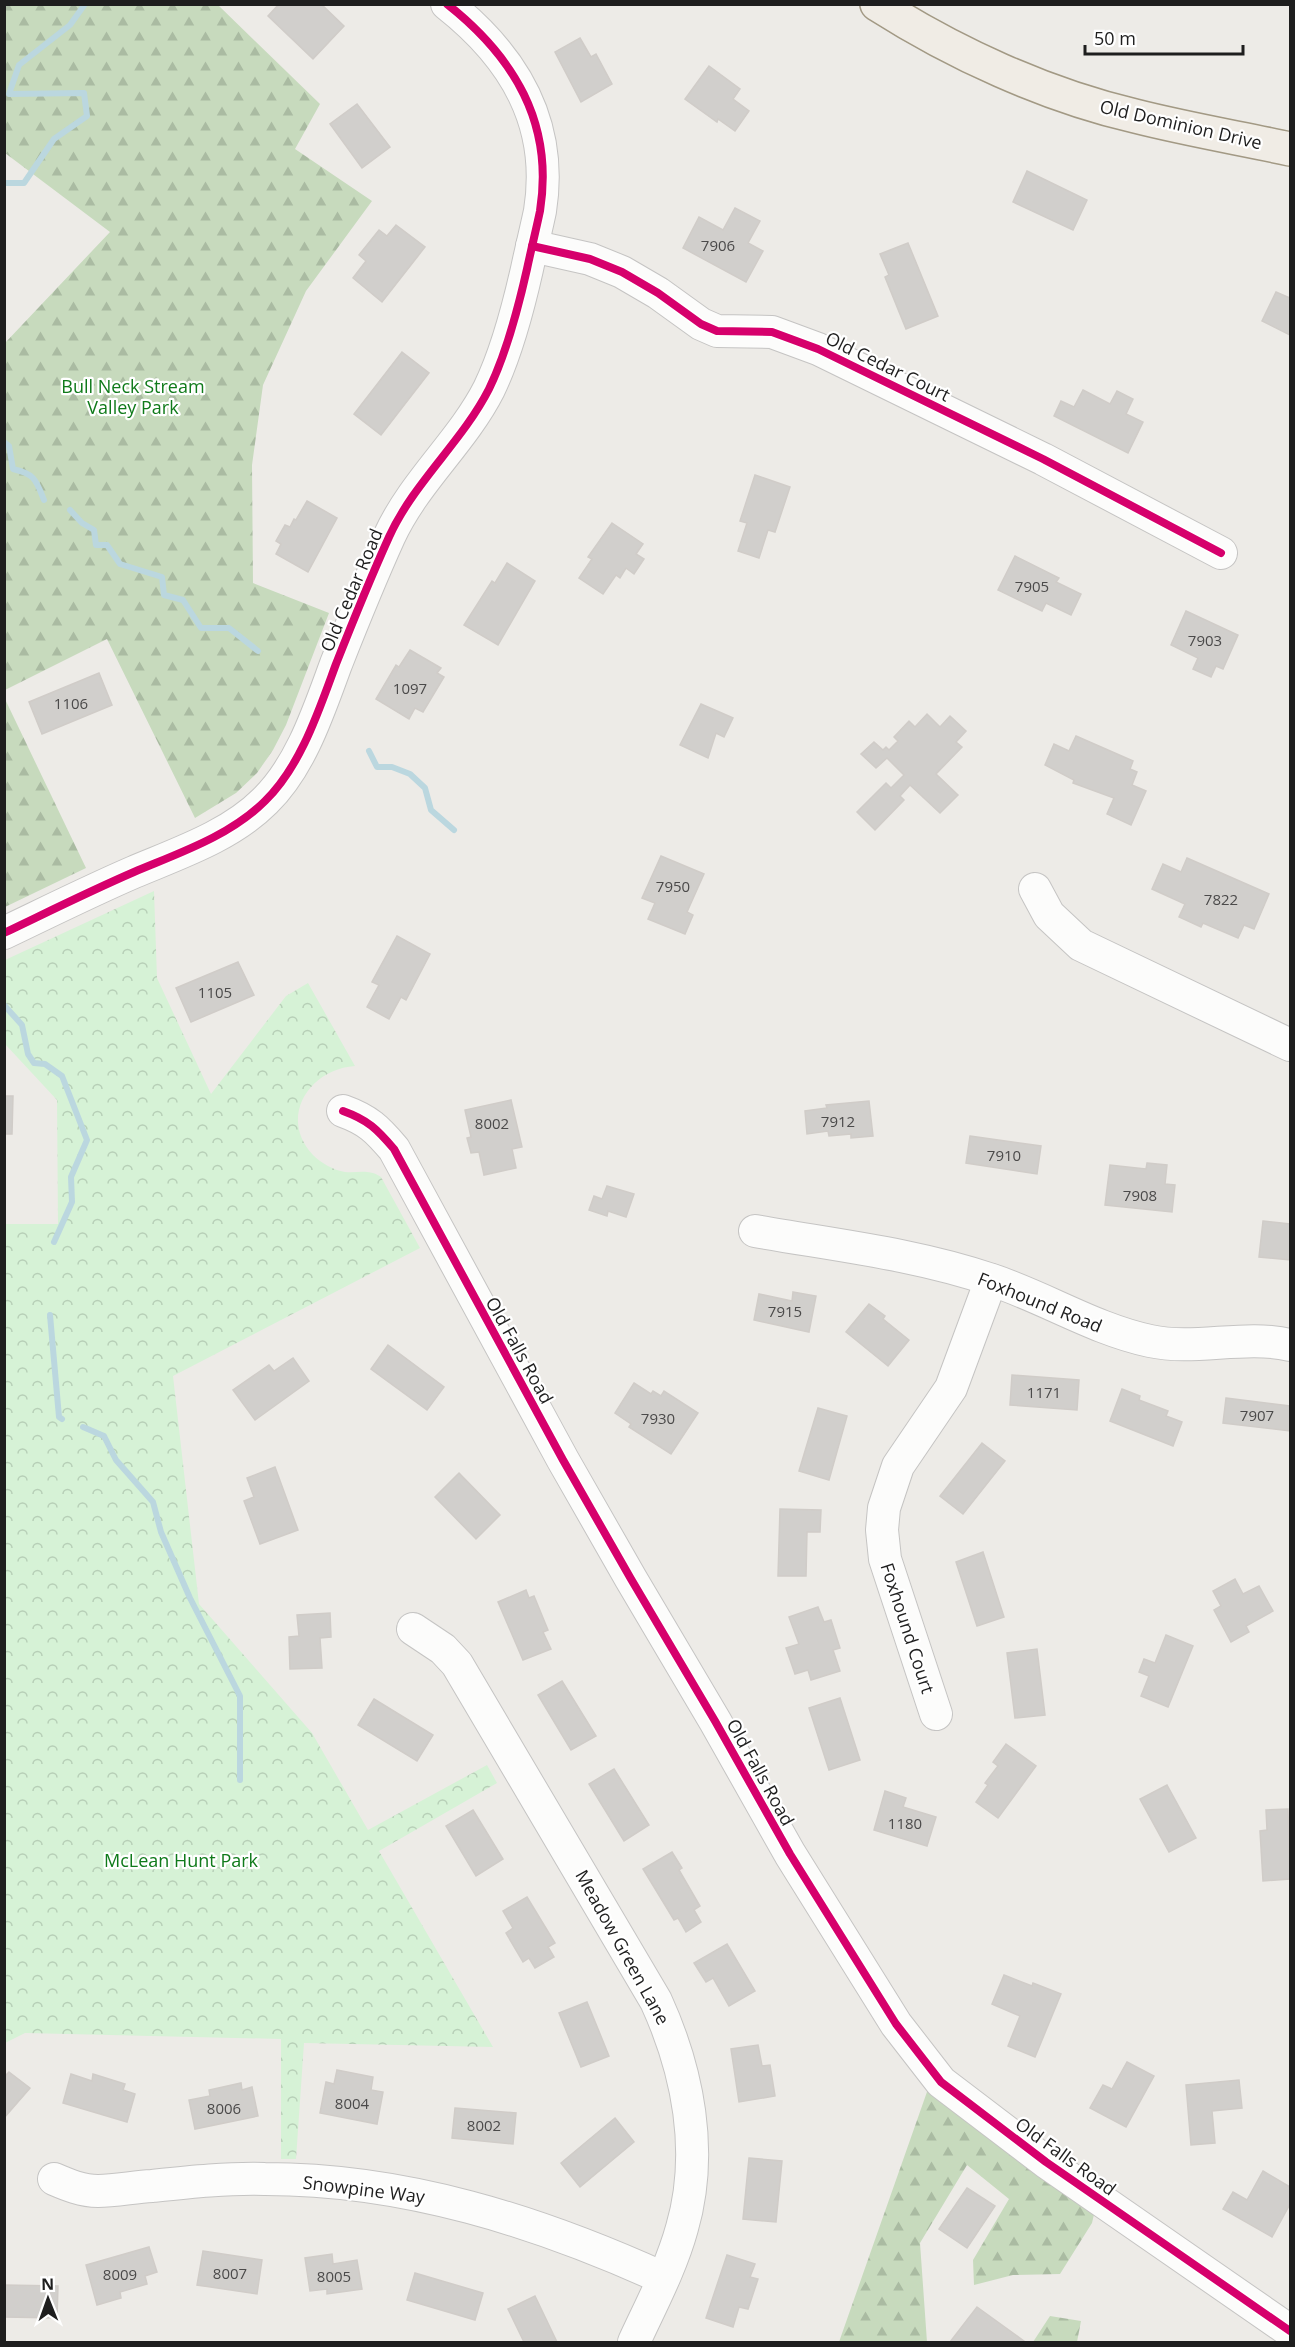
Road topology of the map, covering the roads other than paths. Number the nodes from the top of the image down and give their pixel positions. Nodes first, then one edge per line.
1 (447, 4) edge
2 (877, 4) edge
3 (1290, 149) edge
4 (532, 246) junction
5 (1221, 553) dead end
6 (1035, 889) dead end
7 (4, 933) edge
8 (1290, 1046) edge
9 (343, 1111) dead end
10 (755, 1231) dead end
11 (991, 1280) junction
12 (1290, 1345) edge
13 (413, 1629) dead end
14 (936, 1714) dead end
15 (54, 2179) dead end
16 (663, 2278) junction
17 (1290, 2331) edge
18 (634, 2343) edge

1 - 4 street, Old Cedar Road
2 - 3 main road, Old Dominion Drive
4 - 5 street, Old Cedar Court
4 - 7 street, Old Cedar Road
6 - 8 street
9 - 17 street, Old Falls Road
10 - 11 street, Foxhound Road
11 - 12 street, Foxhound Road
11 - 14 street, Foxhound Court
13 - 16 street, Meadow Green Lane
15 - 16 street, Snowpine Way
16 - 18 street, Meadow Green Lane

